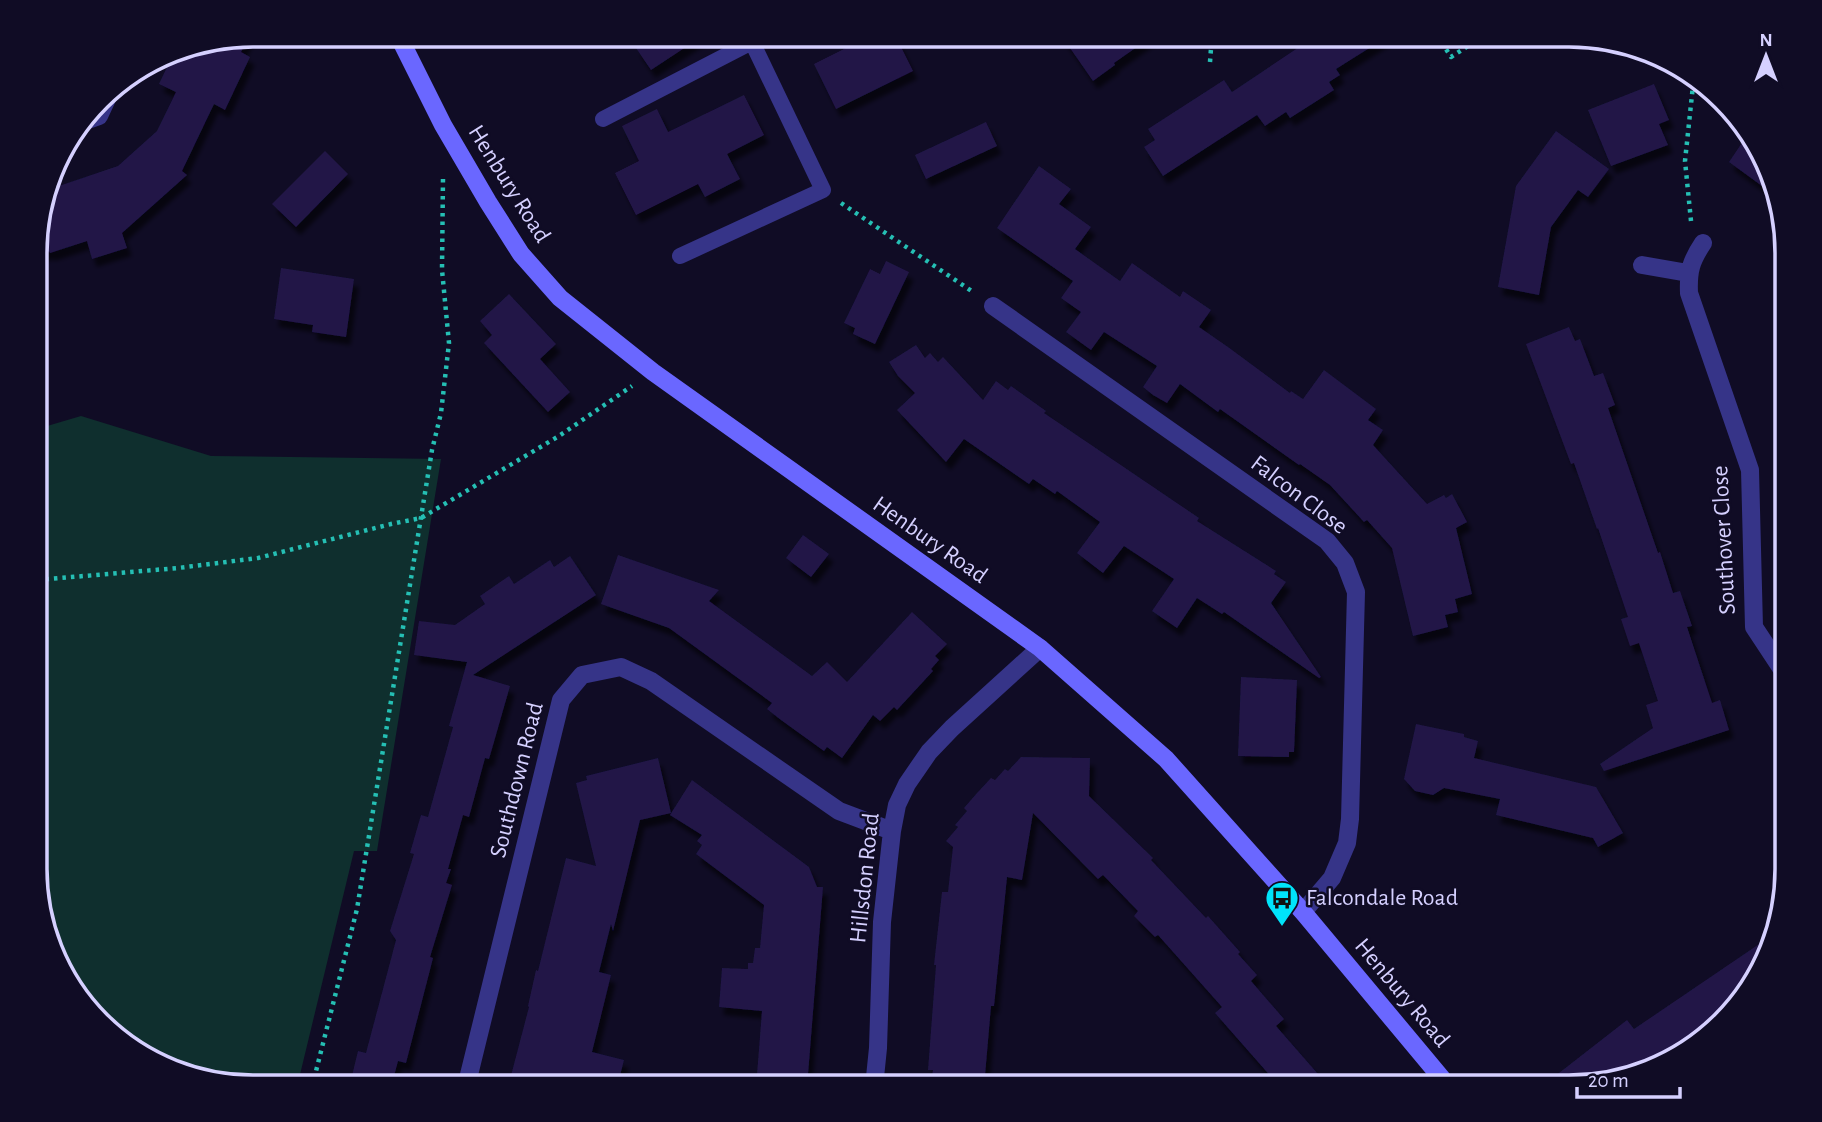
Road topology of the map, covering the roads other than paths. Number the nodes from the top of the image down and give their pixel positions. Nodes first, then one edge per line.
1 (404, 47) edge
2 (740, 47) edge
3 (761, 47) edge
4 (603, 120) dead end
5 (680, 256) dead end
6 (1642, 265) dead end
7 (993, 306) road end
8 (1040, 648) junction
9 (1774, 657) edge
10 (892, 831) junction
11 (1303, 912) junction
12 (1437, 1074) edge
13 (469, 1075) edge
14 (875, 1075) edge

1 - 8 main road, Henbury Road
2 - 4 lane
3 - 5 lane
6 - 9 street, Southover Close
7 - 11 street, Falcon Close
8 - 10 street, Hillsdon Road
8 - 11 main road, Henbury Road
10 - 13 street, Southdown Road
10 - 14 street, Hillsdon Road
11 - 12 main road, Henbury Road

